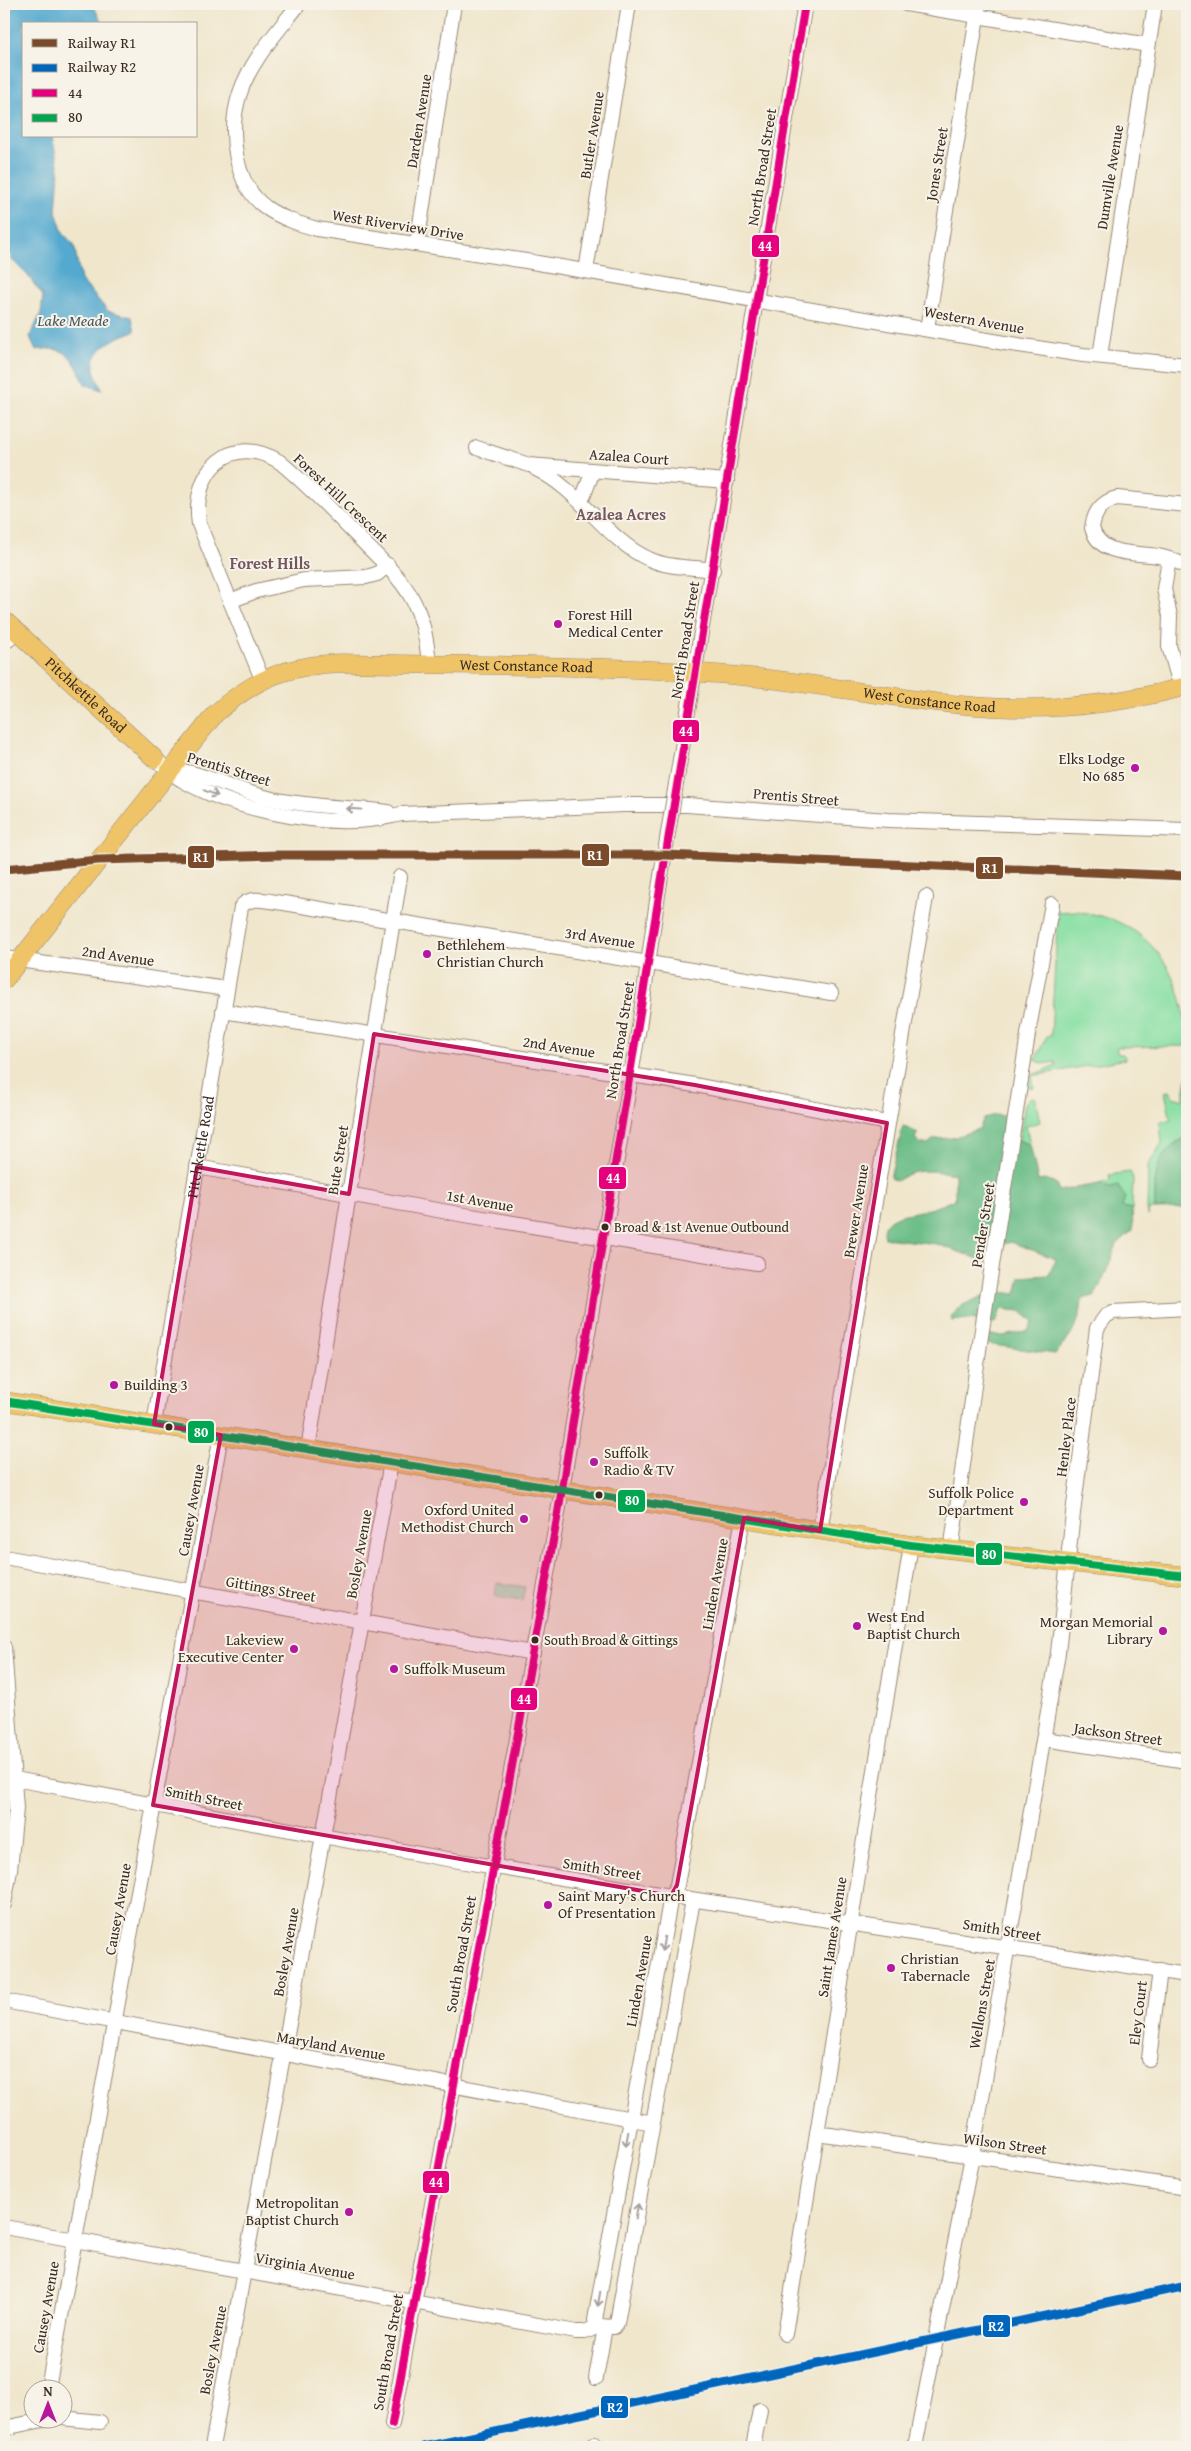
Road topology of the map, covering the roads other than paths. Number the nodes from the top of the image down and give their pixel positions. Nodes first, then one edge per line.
1 (299, 4) edge
2 (454, 4) edge
3 (629, 4) edge
4 (805, 4) edge
5 (906, 4) edge
6 (1155, 4) edge
7 (978, 10) edge
8 (1148, 45) junction
9 (416, 244) junction
10 (586, 271) junction
11 (757, 300) junction
12 (927, 329) junction
13 (1100, 356) junction
14 (1187, 365) edge
15 (477, 448) dead end
16 (529, 465) junction
17 (593, 470) junction
18 (727, 481) junction
19 (581, 502) junction
20 (1187, 505) edge
21 (1169, 559) junction
22 (388, 565) junction
23 (1187, 566) edge
24 (713, 570) junction
25 (230, 601) junction
26 (4, 620) edge
27 (11, 638) edge
28 (429, 665) junction
29 (696, 673) junction
30 (262, 679) junction
31 (1184, 687) edge
32 (162, 764) junction
33 (1187, 830) edge
34 (400, 877) dead end
35 (926, 898) dead end
36 (274, 902) joint
37 (1052, 904) dead end
38 (392, 921) junction
39 (12, 960) edge
40 (649, 963) junction
41 (4, 980) edge
42 (227, 989) junction
43 (831, 993) dead end
44 (223, 1010) junction
45 (374, 1034) junction
46 (631, 1075) junction
47 (888, 1123) junction
48 (198, 1167) junction
49 (349, 1194) junction
50 (603, 1238) junction
51 (757, 1263) dead end
52 (1187, 1308) edge
53 (4, 1401) edge
54 (154, 1424) junction
55 (221, 1435) junction
56 (308, 1449) junction
57 (391, 1462) junction
58 (562, 1489) junction
59 (744, 1518) junction
60 (820, 1531) junction
61 (911, 1545) junction
62 (951, 1551) junction
63 (4, 1557) edge
64 (1068, 1564) junction
65 (1187, 1576) edge
66 (193, 1592) junction
67 (363, 1623) junction
68 (4, 1647) edge
69 (533, 1653) junction
70 (1044, 1740) junction
71 (1187, 1761) edge
72 (9, 1779) edge
73 (154, 1805) junction
74 (16, 1808) junction
75 (4, 1818) edge
76 (323, 1837) junction
77 (494, 1867) junction
78 (671, 1896) junction
79 (693, 1900) junction
80 (4, 1904) edge
81 (851, 1924) junction
82 (1009, 1948) junction
83 (1160, 1970) junction
84 (1187, 1975) edge
85 (4, 2001) edge
86 (114, 2022) junction
87 (284, 2054) junction
88 (1149, 2059) dead end
89 (454, 2085) junction
90 (631, 2119) junction
91 (653, 2123) junction
92 (817, 2133) junction
93 (972, 2156) junction
94 (1187, 2188) edge
95 (4, 2227) edge
96 (74, 2240) junction
97 (245, 2271) junction
98 (414, 2302) junction
99 (602, 2326) junction
100 (785, 2334) dead end
101 (50, 2378) edge
102 (596, 2378) dead end
103 (760, 2410) dead end
104 (72, 2419) edge
105 (100, 2422) dead end
106 (22, 2424) edge
107 (392, 2424) dead end
108 (4, 2428) edge
109 (212, 2447) edge
110 (753, 2447) edge
111 (915, 2447) edge

1 - 9 street, West Riverview Drive
2 - 9 street, Darden Avenue
3 - 10 street, Butler Avenue
4 - 11 street, North Broad Street
5 - 7 street
6 - 8 street, Dumville Avenue
7 - 8 street
7 - 12 street, Jones Street
8 - 13 street, Dumville Avenue
9 - 10 street, West Riverview Drive
10 - 11 street, West Riverview Drive
11 - 12 street, Western Avenue
11 - 18 street, North Broad Street
12 - 13 street, Western Avenue
13 - 14 street, Western Avenue
15 - 16 street, Azalea Court
16 - 17 street, Azalea Court
16 - 19 street, Azalea Court
17 - 18 street, Azalea Court
17 - 19 street
18 - 24 street, North Broad Street
19 - 24 street, Azalea Court
20 - 21 street
21 - 23 street
21 - 31 street
22 - 25 street
22 - 25 street, Forest Hill Crescent
22 - 28 street, Forest Hill Crescent
24 - 29 street, North Broad Street
25 - 30 street, Forest Hill Crescent
26 - 27 main road, Pitchkettle Road
27 - 32 main road, Pitchkettle Road
28 - 29 main road, West Constance Road
28 - 30 main road, West Constance Road
29 - 31 main road, West Constance Road
29 - 40 street, North Broad Street, bridge
30 - 32 main road, West Constance Road
32 - 33 street, Prentis Street
32 - 39 main road, West Constance Road
34 - 38 street, Bute Street
35 - 47 street, Brewer Avenue
36 - 38 street, 3rd Avenue
36 - 42 street, Pitchkettle Road
37 - 62 street, Pender Street
38 - 40 street, 3rd Avenue
38 - 45 street, Bute Street
39 - 41 main road, West Constance Road
39 - 42 street, 2nd Avenue
40 - 43 street, 3rd Avenue
40 - 46 street, North Broad Street
42 - 44 street, Pitchkettle Road
44 - 45 street, 2nd Avenue
44 - 48 street, Pitchkettle Road
45 - 46 street, 2nd Avenue
45 - 49 street, Bute Street
46 - 47 street, 2nd Avenue
46 - 50 street, North Broad Street
47 - 60 street, Brewer Avenue
48 - 49 street, 1st Avenue
48 - 54 street, Pitchkettle Road
49 - 50 street, 1st Avenue
49 - 56 street, Bute Street
50 - 51 street, 1st Avenue
50 - 58 street, North Broad Street
52 - 64 street, Henley Place
53 - 54 main road
54 - 55 main road
55 - 56 main road
55 - 66 street, Causey Avenue
56 - 57 main road
57 - 58 main road
57 - 67 street, Bosley Avenue
58 - 59 main road
58 - 69 street, South Broad Street
59 - 60 main road
59 - 78 street, Linden Avenue
60 - 61 main road
61 - 62 main road
61 - 81 street, Saint James Avenue
62 - 64 main road
63 - 66 street, Gittings Street
64 - 65 main road
64 - 70 street, Wellons Street
66 - 67 street, Gittings Street
66 - 73 street, Causey Avenue
67 - 69 street, Gittings Street
67 - 76 street, Bosley Avenue
68 - 72 street
69 - 77 street, South Broad Street
70 - 71 street, Jackson Street
70 - 82 street, Wellons Street
72 - 73 street, Smith Street
72 - 74 street
73 - 76 street, Smith Street
73 - 86 street, Causey Avenue
74 - 75 street
74 - 80 street
76 - 77 street, Smith Street
76 - 87 street, Bosley Avenue
77 - 78 street, Smith Street
77 - 89 street, South Broad Street
78 - 79 street, Smith Street
78 -> 90 street, Linden Avenue
79 - 81 street, Smith Street
79 - 91 street
81 - 82 street, Smith Street
81 - 92 street, Saint James Avenue
82 - 83 street, Smith Street
82 - 93 street, Wellons Street
83 - 84 street, Smith Street
83 - 88 street, Eley Court
85 - 86 street, Maryland Avenue
86 - 87 street, Maryland Avenue
86 - 96 street, Causey Avenue
87 - 89 street, Maryland Avenue
87 - 97 street, Bosley Avenue
89 - 90 street, Maryland Avenue
89 - 98 street, South Broad Street
90 - 91 street, Maryland Avenue
90 -> 99 street, Linden Avenue
99 -> 91 street
92 - 93 street, Wilson Street
92 - 100 street, Saint James Avenue
93 - 94 street, Wilson Street
93 - 111 street, Wellons Street
95 - 96 street, Virginia Avenue
96 - 97 street, Virginia Avenue
96 - 101 street, Causey Avenue
97 - 98 street, Virginia Avenue
97 - 109 street, Bosley Avenue
98 - 99 street, Virginia Avenue
98 - 107 street, South Broad Street
99 - 102 street, Linden Avenue
103 - 110 street
104 - 105 street
106 - 108 street

